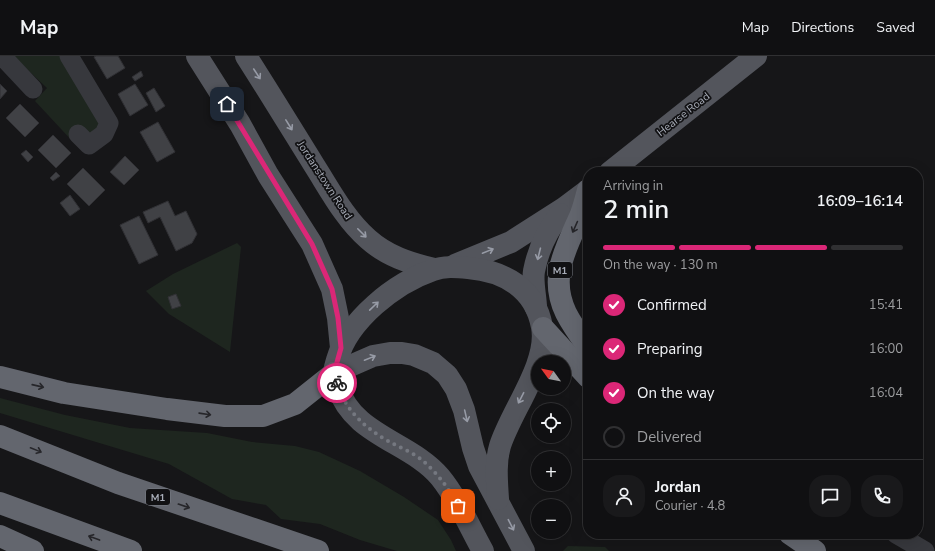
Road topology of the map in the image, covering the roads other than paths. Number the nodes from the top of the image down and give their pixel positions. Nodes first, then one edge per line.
1 (2, 56) edge
2 (69, 56) edge
3 (197, 56) edge
4 (246, 56) edge
5 (756, 56) edge
6 (33, 89) dead end
7 (78, 134) dead end
8 (623, 167) edge
9 (583, 194) edge
10 (583, 206) edge
11 (564, 208) junction
12 (443, 268) junction
13 (540, 318) junction
14 (583, 339) edge
15 (341, 348) junction
16 (583, 371) edge
17 (334, 373) junction
18 (0, 377) edge
19 (0, 436) edge
20 (498, 499) junction
21 (0, 503) edge
22 (0, 536) edge
23 (797, 539) edge
24 (905, 539) edge
25 (480, 546) edge
26 (33, 551) edge
27 (131, 551) edge
28 (318, 551) edge
29 (524, 551) edge
30 (814, 551) edge
31 (925, 551) edge

1 - 6 street
2 - 7 street
3 - 15 main road
4 -> 12 main road, Jordanstown Road
5 - 8 main road, Hearse Road
9 - 11 main road
10 -> 14 highway, M1
12 -> 11 main road
11 -> 13 main road
12 - 13 main road, Jordanstown Road
15 -> 12 main road
13 - 16 highway
13 -> 20 main road
15 - 17 main road
18 -> 17 highway
17 -> 20 main road
17 - 25 main road
19 -> 28 highway, M1
20 -> 29 main road
27 -> 21 highway
22 - 26 highway
23 - 30 highway
24 - 31 street

